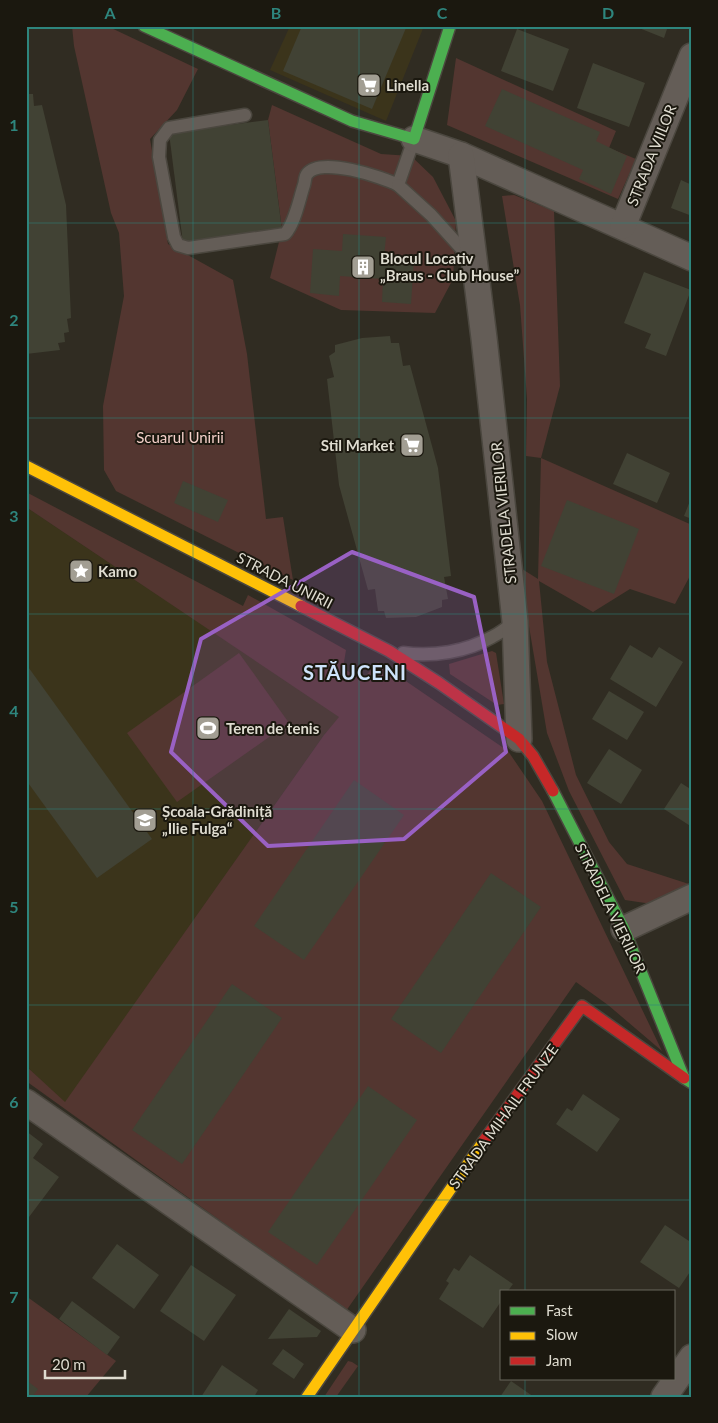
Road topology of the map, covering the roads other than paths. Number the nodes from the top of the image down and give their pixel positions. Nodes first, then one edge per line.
1 (144, 26) edge
2 (450, 26) edge
3 (692, 56) edge
4 (245, 115) dead end
5 (414, 139) junction
6 (461, 155) junction
7 (398, 185) junction
8 (622, 226) junction
9 (692, 258) edge
10 (474, 263) junction
11 (26, 466) edge
12 (515, 621) junction
13 (389, 651) junction
14 (519, 739) junction
15 (692, 897) edge
16 (624, 928) junction
17 (688, 1080) edge
18 (26, 1102) edge
19 (353, 1330) junction
20 (692, 1357) edge
21 (676, 1380) edge
22 (676, 1380) edge
23 (307, 1397) edge
24 (664, 1397) edge

1 - 5 street
2 - 5 street
3 - 8 street, STRADA VIILOR
4 - 7 lane
5 - 6 street
5 - 7 lane
6 - 8 street
6 - 10 street, STRADELA VIERILOR
7 - 10 lane
8 - 9 street
10 - 12 street, STRADELA VIERILOR
11 - 13 street, STRADA UNIRII
12 - 13 lane
12 - 14 street, STRADELA VIERILOR
13 - 14 street, STRADA UNIRII
14 - 16 street, STRADELA VIERILOR
15 - 16 street
16 - 17 street, STRADELA VIERILOR
17 - 19 street, STRADA MIHAIL FRUNZE
18 - 19 street
19 - 23 street, STRADA MIHAIL FRUNZE
20 - 22 street
21 - 24 street

